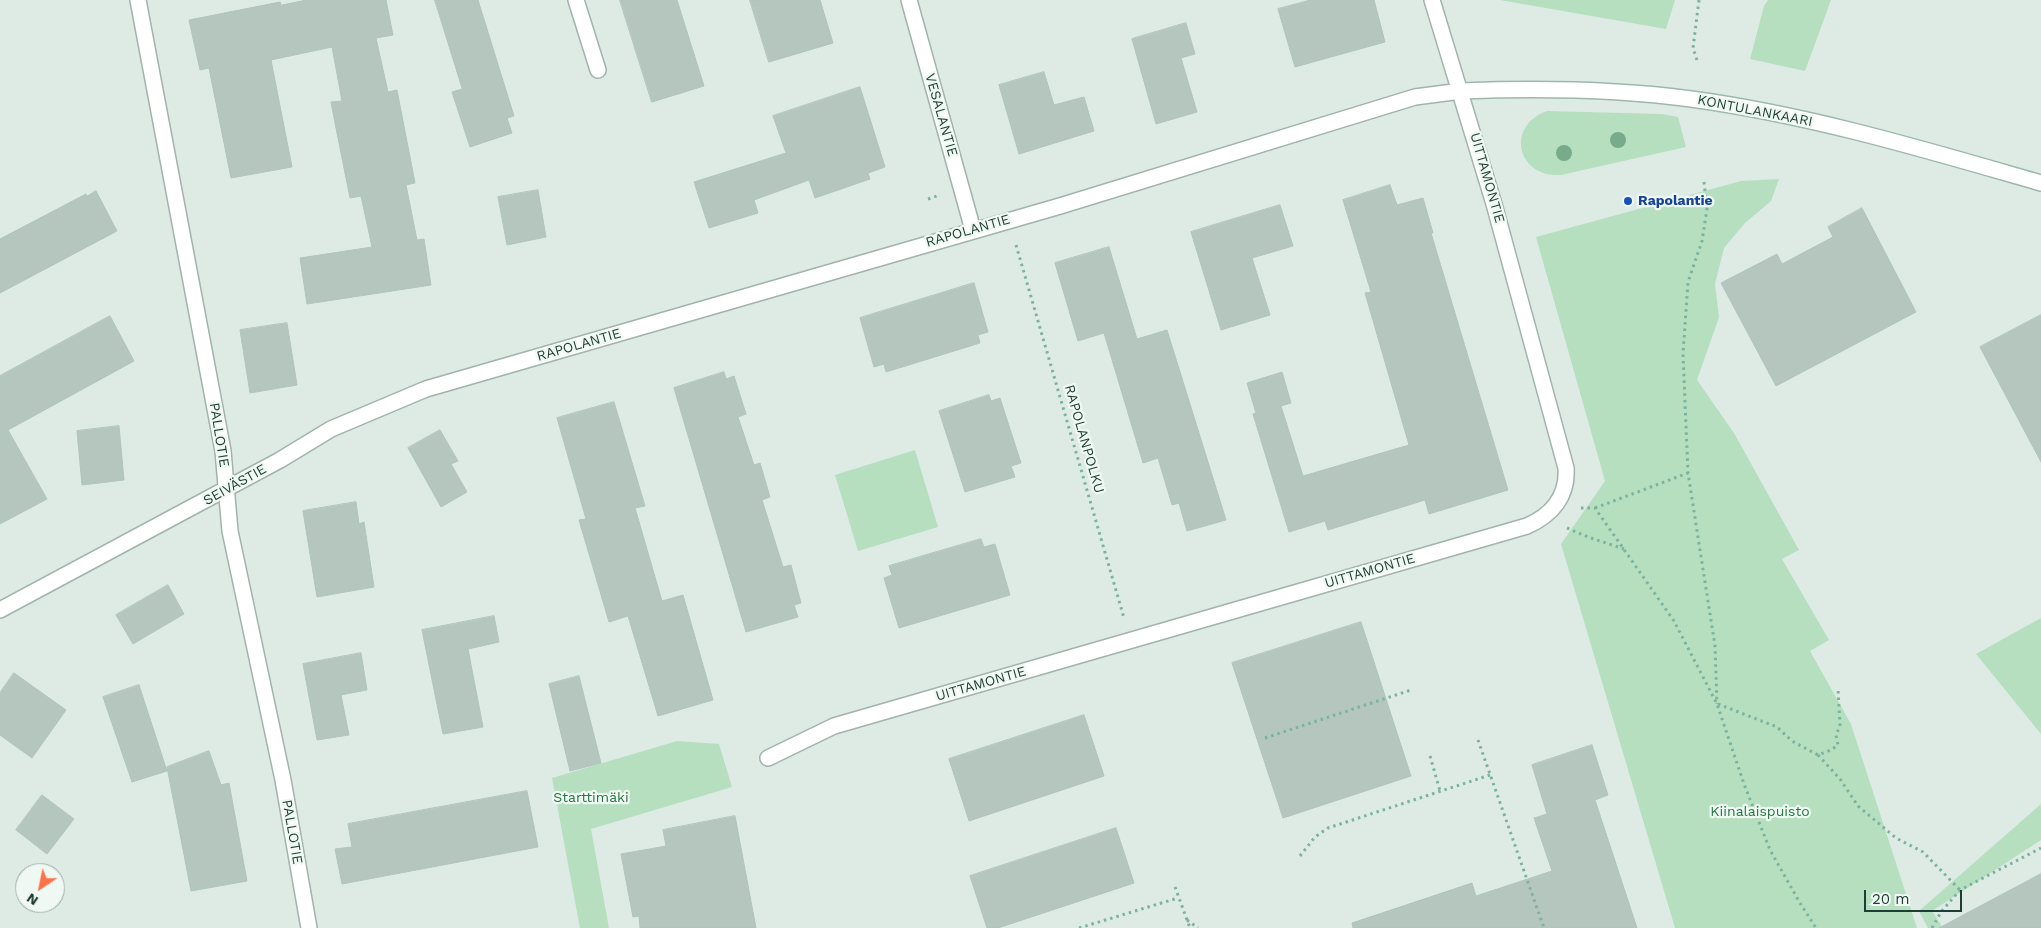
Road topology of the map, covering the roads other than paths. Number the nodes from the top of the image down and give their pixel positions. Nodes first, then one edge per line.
1 (138, 0) edge
2 (576, 0) edge
3 (909, 0) edge
4 (1432, 0) edge
5 (598, 70) dead end
6 (1461, 91) junction
7 (2041, 183) edge
8 (973, 230) junction
9 (476, 375) joint
10 (226, 490) junction
11 (0, 610) edge
12 (768, 758) dead end
13 (309, 928) edge

1 - 10 street, PALLOTIE
2 - 5 street
3 - 8 street, VESALANTIE
4 - 6 street, UITTAMONTIE
6 - 7 street, KONTULANKAARI
6 - 8 street, RAPOLANTIE
6 - 12 street, UITTAMONTIE
8 - 9 street, RAPOLANTIE
9 - 10 street, SEIVÄSTIE
10 - 11 street, SEIVÄSTIE
10 - 13 street, PALLOTIE

